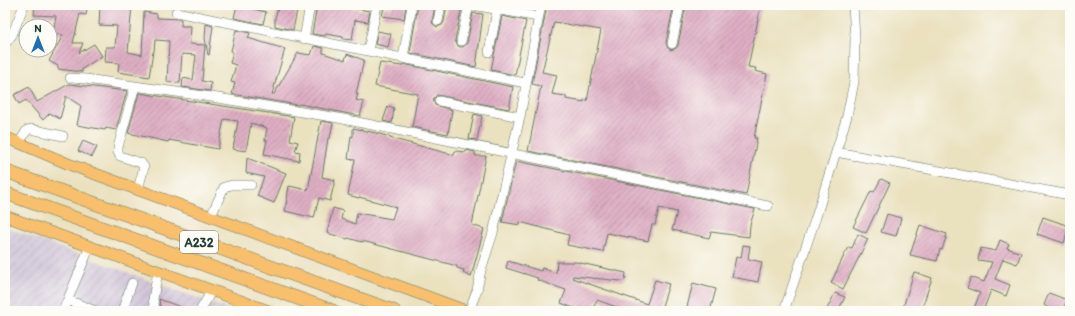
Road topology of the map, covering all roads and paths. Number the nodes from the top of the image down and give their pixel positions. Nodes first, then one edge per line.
1 (24, 5) edge
2 (310, 5) edge
3 (377, 5) edge
4 (412, 5) edge
5 (440, 5) edge
6 (469, 5) edge
7 (473, 5) edge
8 (541, 5) edge
9 (680, 5) edge
10 (853, 5) edge
11 (497, 7) edge
12 (176, 12) dead end
13 (538, 17) junction
14 (438, 22) dead end
15 (304, 39) junction
16 (462, 41) dead end
17 (5, 44) edge
18 (672, 44) dead end
19 (368, 51) junction
20 (489, 52) dead end
21 (403, 58) junction
22 (70, 78) dead end
23 (525, 83) junction
24 (135, 86) junction
25 (439, 101) dead end
26 (520, 117) junction
27 (63, 136) dead end
28 (5, 138) edge
29 (19, 143) junction
30 (836, 152) junction
31 (511, 154) junction
32 (5, 171) edge
33 (251, 184) dead end
34 (138, 189) junction
35 (5, 193) edge
36 (1070, 195) edge
37 (768, 206) dead end
38 (5, 216) edge
39 (211, 216) junction
40 (90, 246) junction
41 (158, 271) junction
42 (132, 283) dead end
43 (212, 290) junction
44 (68, 300) junction
45 (155, 309) dead end
46 (63, 311) edge
47 (95, 311) edge
48 (122, 311) edge
49 (200, 311) edge
50 (269, 311) edge
51 (333, 311) edge
52 (394, 311) edge
53 (467, 311) edge
54 (784, 311) edge

1 - 17 street
2 - 15 street
3 - 19 street
4 - 21 street
5 - 14 street
6 - 16 street
7 - 11 street
8 - 13 street
9 - 18 street
10 - 30 street
11 - 13 street
11 - 20 street
12 - 15 street
13 - 23 street
15 - 19 street
19 - 21 street
21 - 23 street
22 - 24 street
23 - 26 street
24 - 31 street
24 - 34 street
25 - 26 street
26 - 31 street
27 - 29 street
28 - 29 main road
29 - 34 main road
30 - 36 street
30 - 54 street
31 - 37 street
31 - 53 street
32 - 52 highway, A232
33 - 39 street
34 - 39 main road
35 - 51 highway, A232
38 - 40 main road
39 - 53 main road
40 - 41 main road
40 - 44 street
41 - 43 main road
41 - 45 street
42 - 48 street
43 - 49 street
43 - 50 main road
44 - 46 street
44 - 47 street

